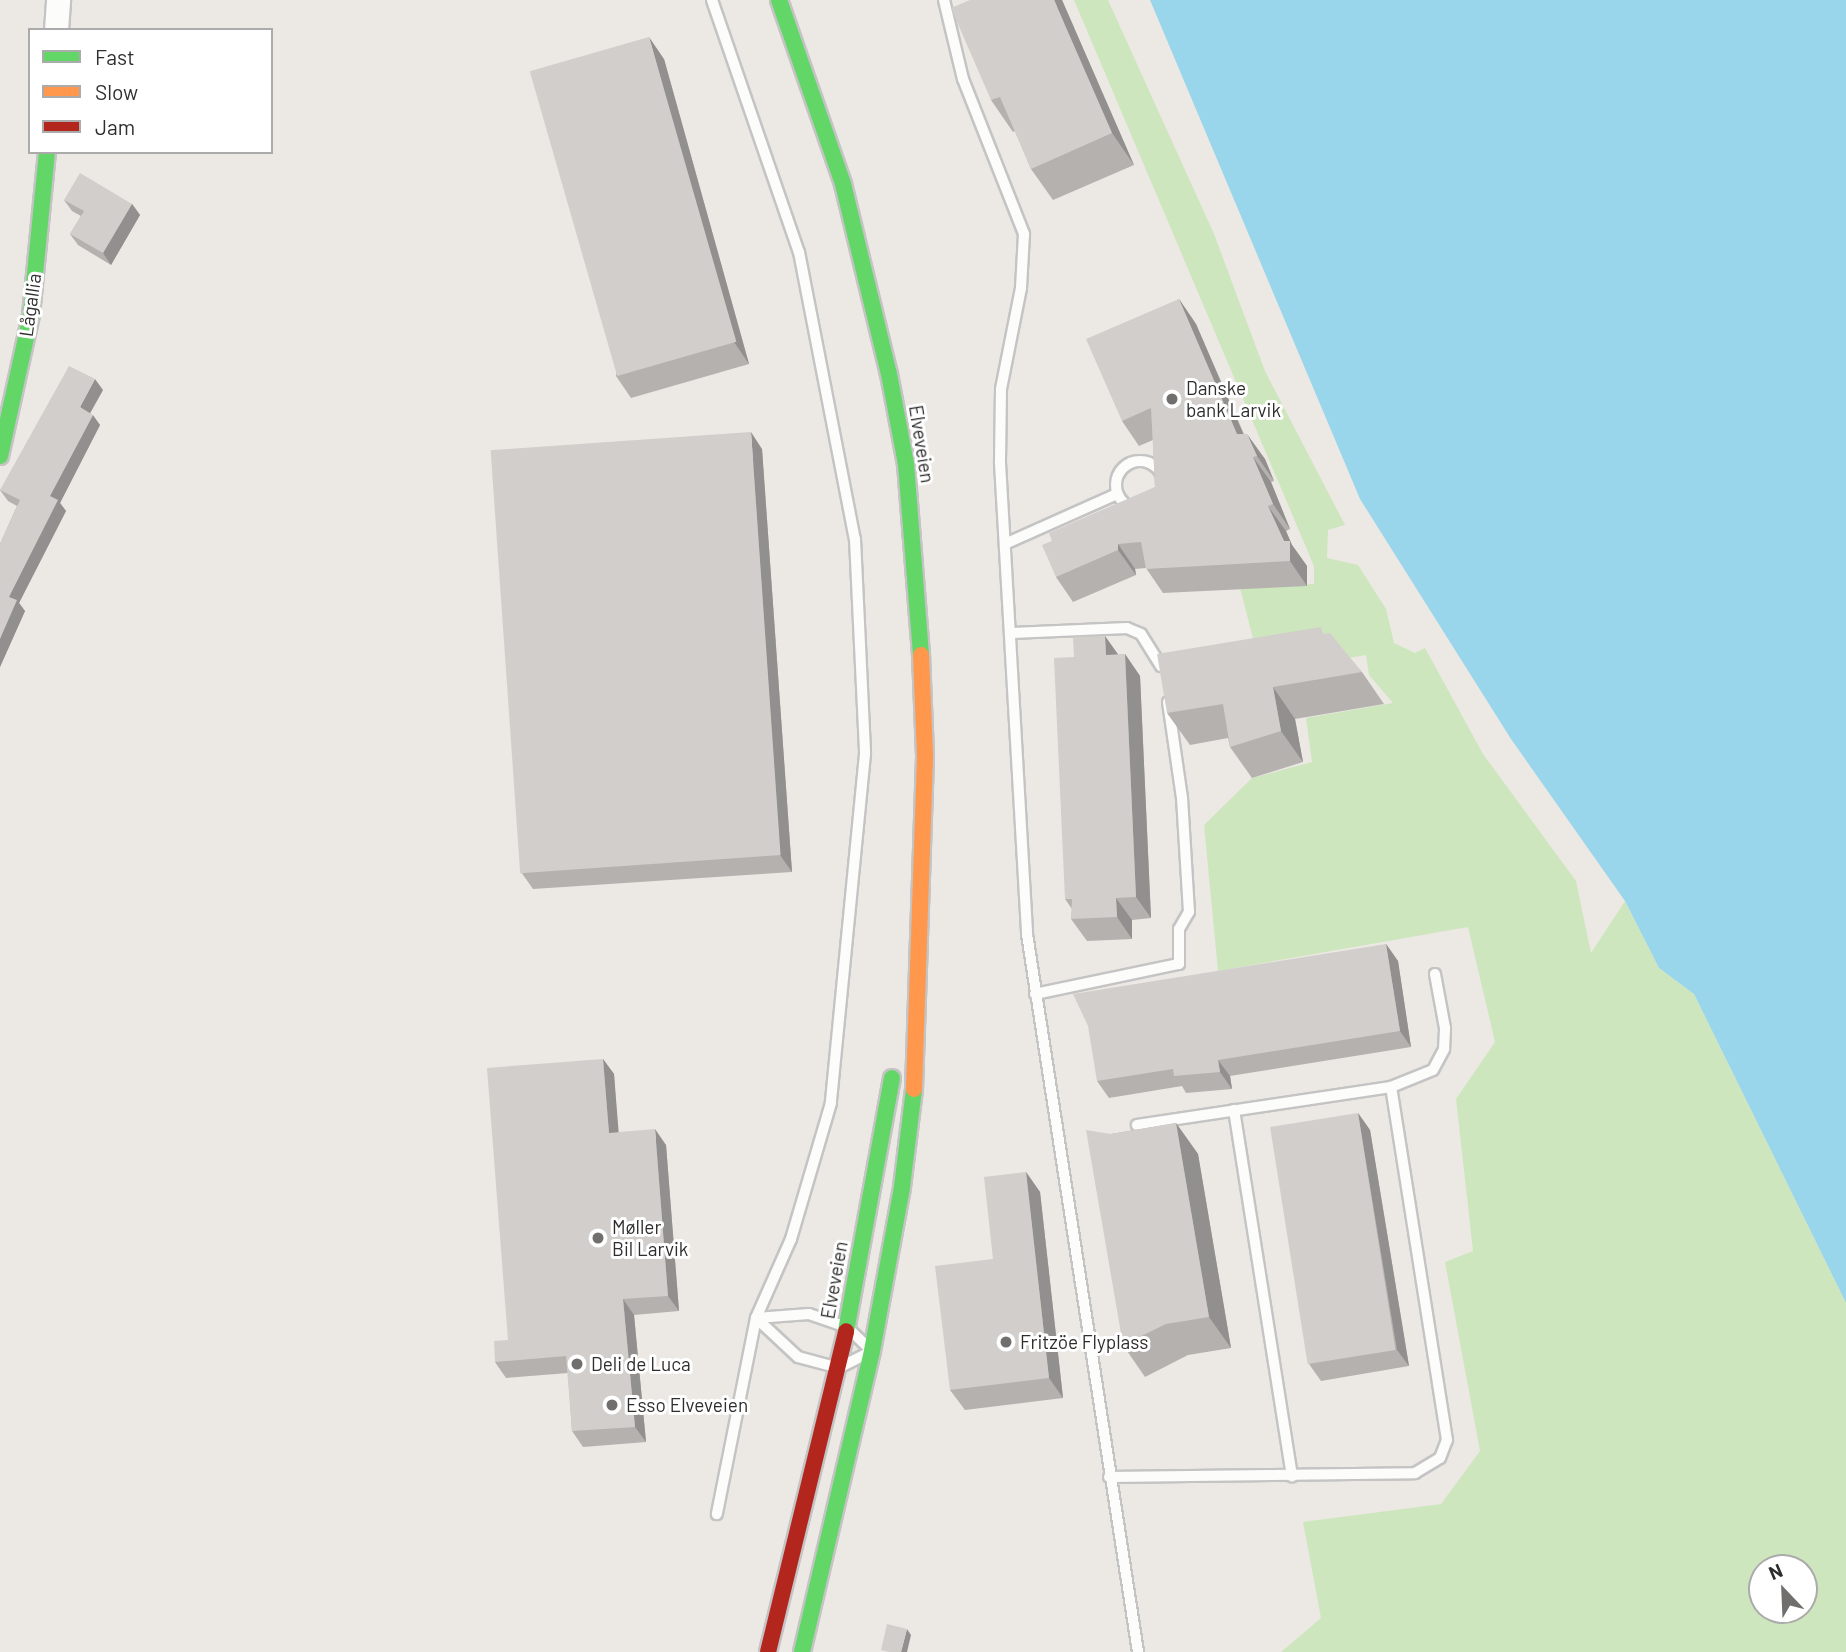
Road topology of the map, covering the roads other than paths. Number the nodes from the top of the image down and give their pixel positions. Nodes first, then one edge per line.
1 (58, 0) edge
2 (712, 0) edge
3 (779, 0) edge
4 (944, 0) edge
5 (56, 28) edge
6 (47, 154) edge
7 (0, 456) edge
8 (1117, 494) junction
9 (1007, 543) junction
10 (1012, 633) junction
11 (920, 910) junction
12 (1435, 974) dead end
13 (1035, 995) junction
14 (1391, 1087) junction
15 (1234, 1110) junction
16 (1137, 1125) dead end
17 (755, 1318) junction
18 (847, 1327) junction
19 (872, 1351) junction
20 (839, 1368) junction
21 (1292, 1476) junction
22 (1109, 1478) junction
23 (717, 1514) dead end
24 (768, 1652) edge
25 (802, 1652) edge
26 (1138, 1652) edge

1 - 5 street
2 - 17 lane
3 - 11 main road, Elveveien
4 - 9 lane
6 - 7 main road, Lågallia
8 - 8 lane
8 - 9 lane
9 - 10 lane
10 - 13 lane
10 - 13 lane
11 - 18 main road, Elveveien
11 - 19 main road, Elveveien
12 - 14 lane
13 - 22 lane
14 - 15 lane
14 - 21 lane
15 - 16 lane
15 - 21 lane
17 - 18 lane
17 - 20 lane
17 - 23 lane
18 - 19 lane
18 - 20 main road, Elveveien
19 - 20 lane
19 - 25 main road, Elveveien
20 - 24 main road, Elveveien
21 - 22 lane
22 - 26 lane

